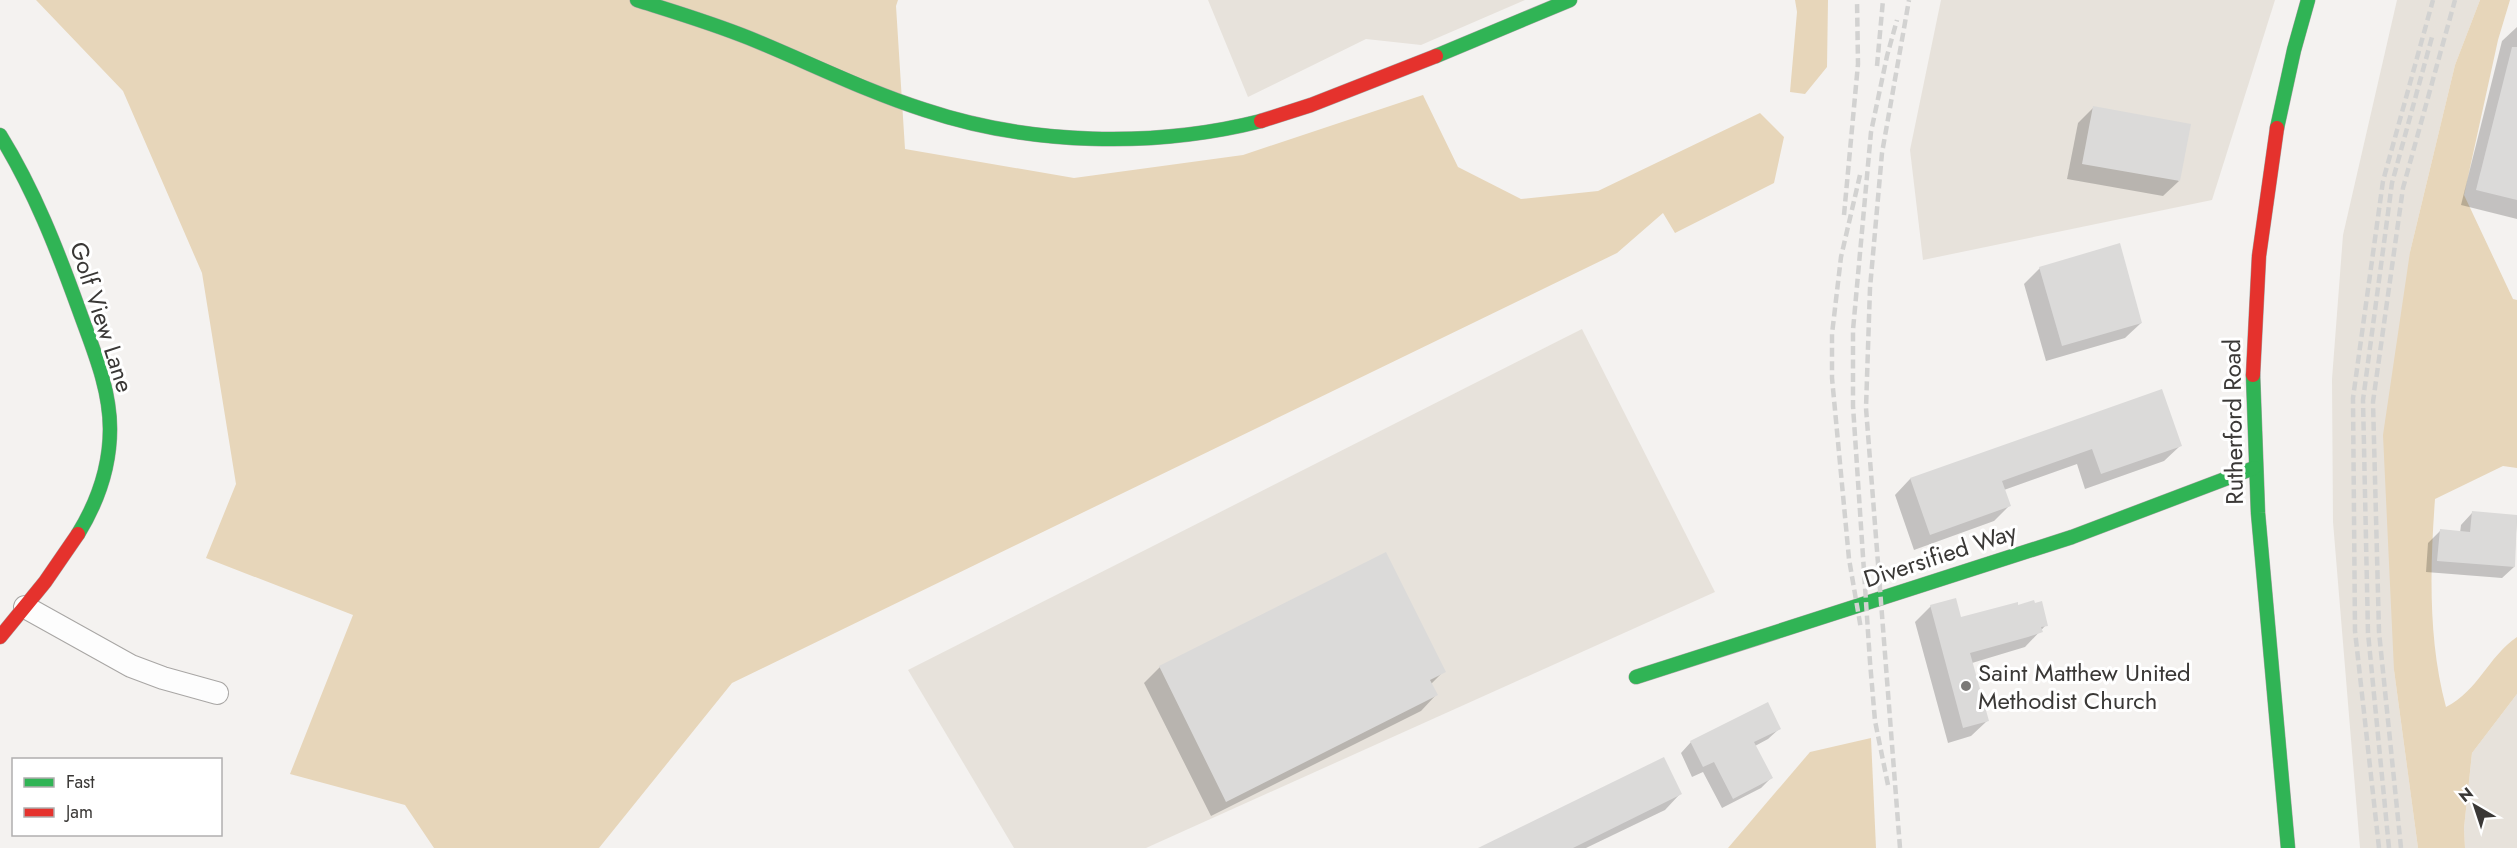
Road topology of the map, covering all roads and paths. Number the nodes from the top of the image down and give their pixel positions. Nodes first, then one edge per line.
1 (637, 0) edge
2 (1569, 0) edge
3 (2308, 0) edge
4 (0, 135) edge
5 (2254, 468) junction
6 (25, 607) junction
7 (0, 637) edge
8 (1636, 677) dead end
9 (217, 693) dead end
10 (2288, 848) edge

1 - 2 street
3 - 5 street, Rutherford Road
4 - 6 street, Golf View Lane
5 - 8 street, Diversified Way
5 - 10 street, Rutherford Road
6 - 7 street, Golf View Lane
6 - 9 street

